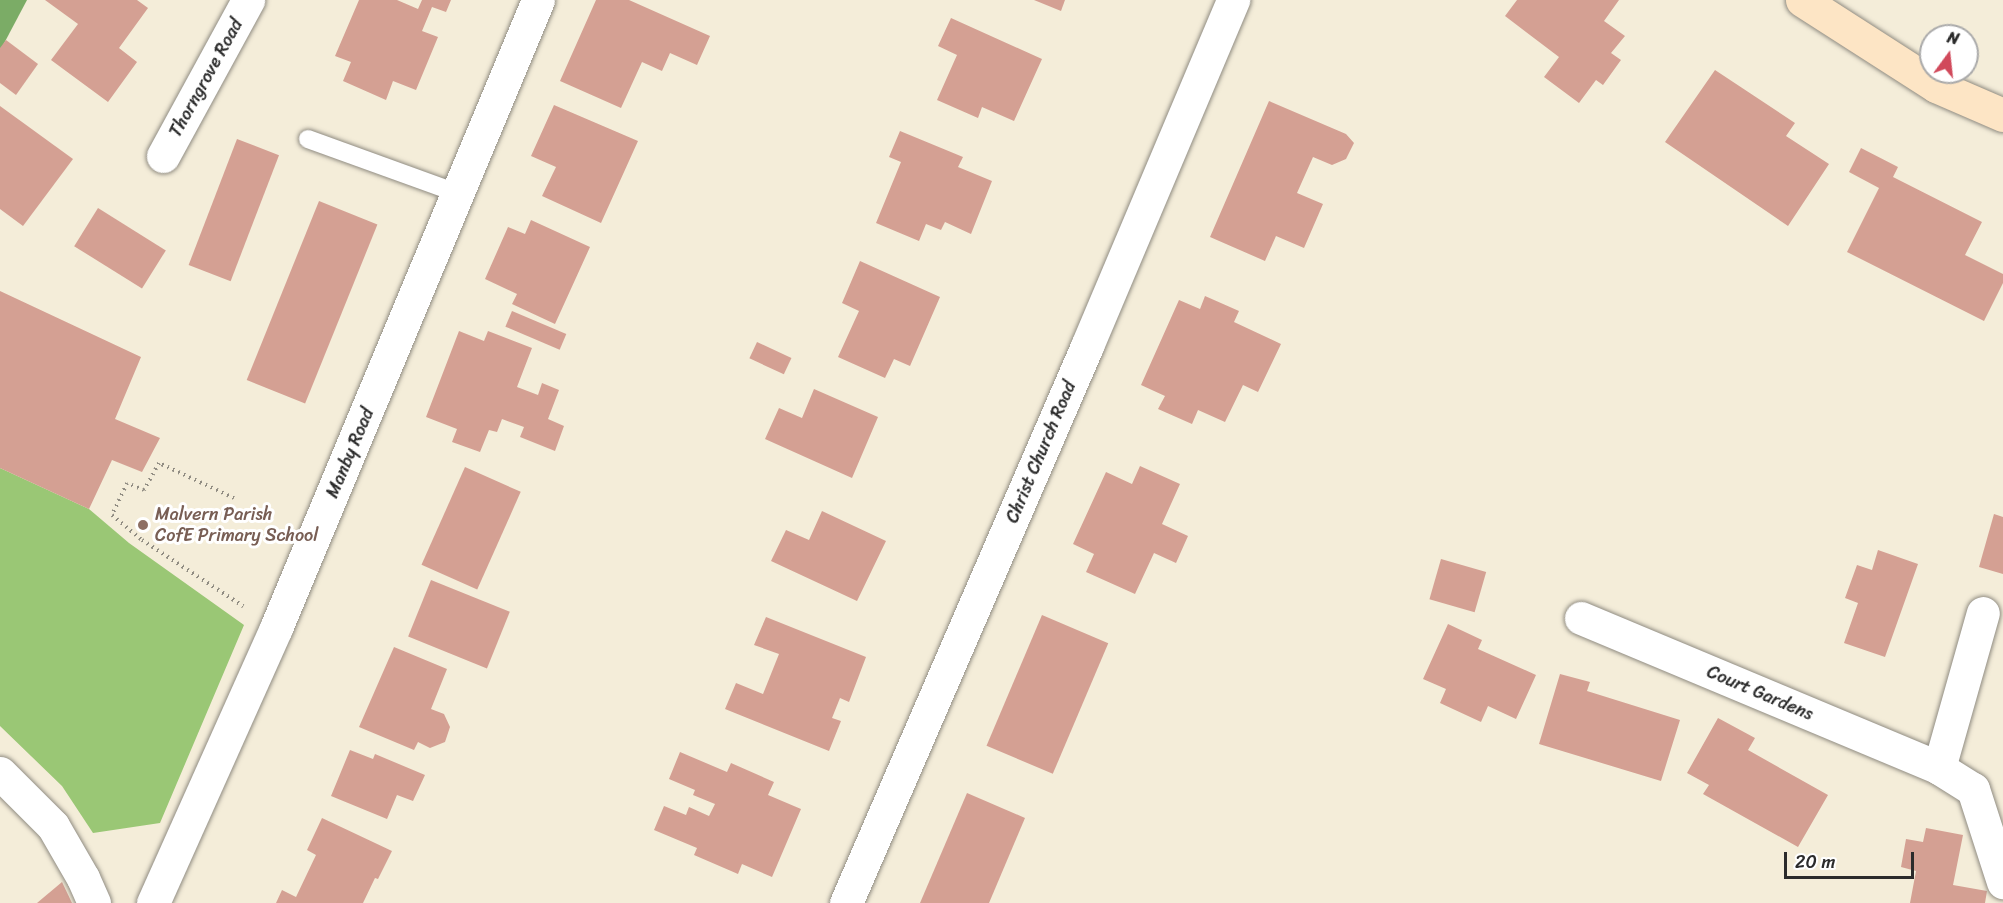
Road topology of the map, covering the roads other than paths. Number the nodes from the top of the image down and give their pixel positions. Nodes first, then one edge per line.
1 (248, 0) edge
2 (538, 0) edge
3 (1233, 0) edge
4 (1802, 0) edge
5 (2003, 115) edge
6 (308, 139) dead end
7 (163, 156) dead end
8 (458, 194) junction
9 (1983, 613) dead end
10 (1581, 618) dead end
11 (1939, 768) junction
12 (0, 772) edge
13 (2003, 882) edge
14 (94, 903) edge
15 (153, 903) edge
16 (846, 903) edge

1 - 7 street, Thorngrove Road
2 - 8 street, Manby Road
3 - 16 street, Christ Church Road
4 - 5 street
6 - 8 lane
8 - 15 street, Manby Road
9 - 11 street
10 - 11 street, Court Gardens
11 - 13 street, Court Gardens
12 - 14 street

